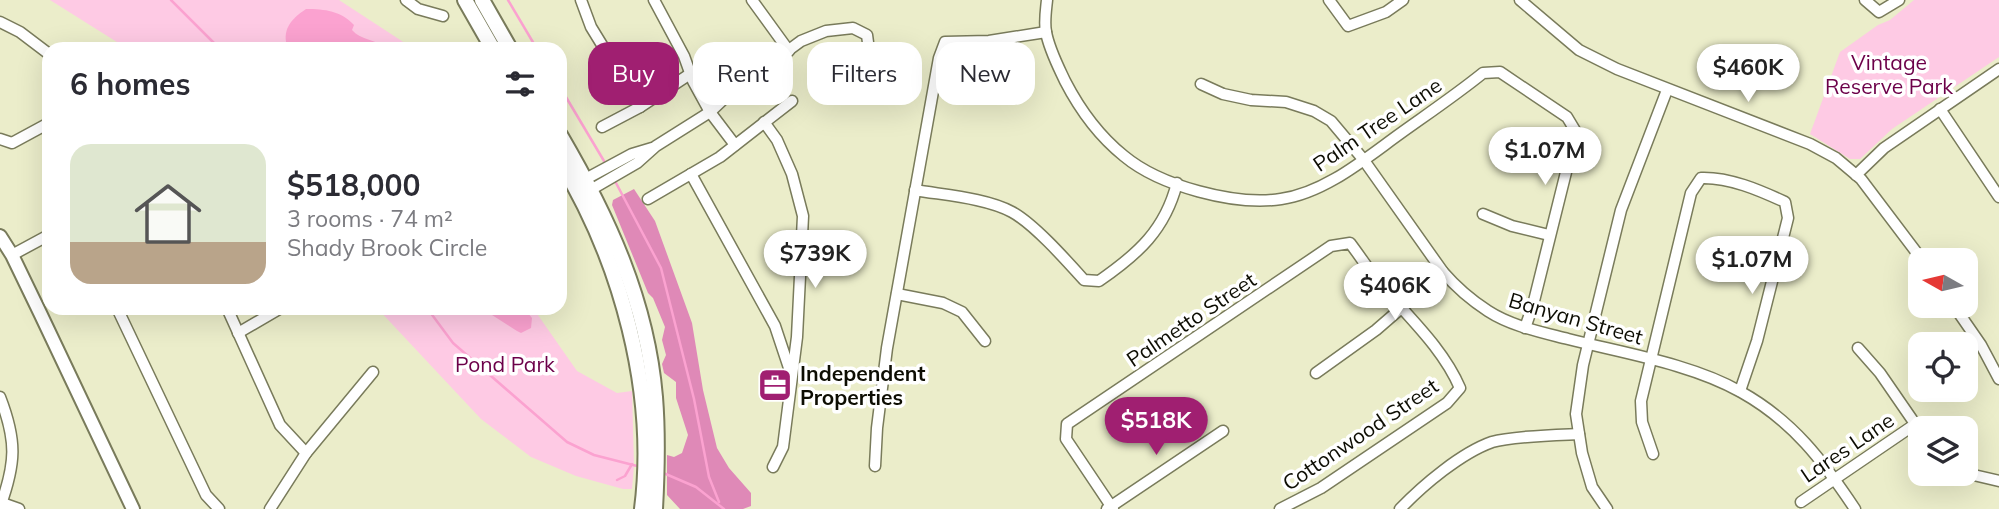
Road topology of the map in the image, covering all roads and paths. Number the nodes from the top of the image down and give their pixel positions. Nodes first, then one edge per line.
1 (406, 0) edge
2 (465, 0) edge
3 (481, 0) edge
4 (581, 0) edge
5 (654, 0) edge
6 (752, 0) edge
7 (1047, 0) edge
8 (1329, 0) edge
9 (1403, 0) edge
10 (1520, 0) edge
11 (1865, 0) edge
12 (1899, 0) edge
13 (443, 16) dead end
14 (0, 22) edge
15 (1046, 32) junction
16 (489, 42) edge
17 (506, 42) edge
18 (782, 42) edge
19 (868, 42) edge
20 (793, 48) edge
21 (42, 49) edge
22 (1999, 69) edge
23 (690, 74) junction
24 (1200, 84) dead end
25 (1667, 90) junction
26 (717, 105) edge
27 (788, 105) edge
28 (640, 107) junction
29 (1940, 109) junction
30 (710, 112) junction
31 (764, 122) junction
32 (42, 127) edge
33 (602, 127) dead end
34 (0, 139) edge
35 (735, 145) junction
36 (567, 151) edge
37 (1363, 159) junction
38 (567, 169) edge
39 (691, 174) junction
40 (1856, 175) junction
41 (1177, 183) junction
42 (583, 188) junction
43 (915, 190) junction
44 (1999, 197) edge
45 (648, 199) dead end
46 (1483, 214) dead end
47 (1549, 235) junction
48 (0, 236) edge
49 (42, 239) edge
50 (1913, 248) edge
51 (12, 255) junction
52 (1443, 272) junction
53 (897, 294) junction
54 (1403, 307) junction
55 (120, 315) edge
56 (229, 315) edge
57 (269, 315) edge
58 (1962, 318) edge
59 (1525, 328) junction
60 (238, 333) junction
61 (985, 341) dead end
62 (1589, 344) junction
63 (1857, 348) dead end
64 (1650, 360) junction
65 (373, 372) dead end
66 (1316, 373) dead end
67 (792, 378) junction
68 (1999, 379) edge
69 (1740, 391) junction
70 (0, 397) edge
71 (1909, 416) edge
72 (1223, 431) dead end
73 (1908, 433) edge
74 (1579, 434) junction
75 (306, 453) junction
76 (1653, 454) dead end
77 (875, 466) dead end
78 (773, 467) dead end
79 (1978, 476) edge
80 (1834, 478) junction
81 (1999, 481) edge
82 (650, 488) junction
83 (1801, 502) dead end
84 (1, 505) edge
85 (1110, 508) edge
86 (1284, 508) edge
87 (19, 509) edge
88 (132, 509) edge
89 (219, 509) edge
90 (270, 509) edge
91 (642, 509) edge
92 (655, 509) edge
93 (1400, 509) edge
94 (1607, 509) edge
95 (1855, 509) edge

1 - 13 street
2 - 16 main road
3 - 17 main road
4 - 28 street
5 - 23 street
6 - 18 street
7 - 15 street, Palm Tree Lane
8 - 9 street
10 - 25 street
11 - 12 street
14 - 21 street
15 - 41 street, Palm Tree Lane
15 - 43 street
19 - 20 street
22 - 29 street
23 - 28 street
23 - 30 street
24 - 37 street, Banyan Street
25 - 40 street
25 - 62 street
26 - 30 street
27 - 31 street
28 - 33 street
29 - 40 street
29 - 44 street
30 - 35 street
30 - 42 street
31 - 35 street
31 - 67 street
32 - 34 street
35 - 39 street
36 - 42 main road
37 - 41 street, Palm Tree Lane
37 - 47 street, Palm Tree Lane
37 - 52 street, Banyan Street
38 - 42 main road
39 - 45 street
39 - 67 street
40 - 50 street
41 - 43 street
42 - 82 main road
43 - 53 street
46 - 47 street
47 - 59 street
48 - 51 main road
49 - 51 street
51 - 88 main road
52 - 54 street
52 - 59 street, Banyan Street
53 - 61 street
53 - 77 street
54 - 66 street
54 - 85 street, Palmetto Street
54 - 86 street, Cottonwood Street
55 - 89 street
56 - 60 street
57 - 60 street
58 - 68 street
59 - 62 street, Banyan Street
60 - 75 street
62 - 64 street, Banyan Street
62 - 74 street
63 - 71 street
64 - 69 street, Banyan Street
64 - 69 street
64 - 76 street
65 - 75 street
67 - 78 street
69 - 80 street, Banyan Street
70 - 84 street
72 - 85 street
73 - 80 street, Lares Lane
74 - 93 street
74 - 94 street
75 - 90 street
79 - 81 street
80 - 83 street, Lares Lane
80 - 95 street, Banyan Street
82 - 91 main road
82 - 92 main road
84 - 87 street

